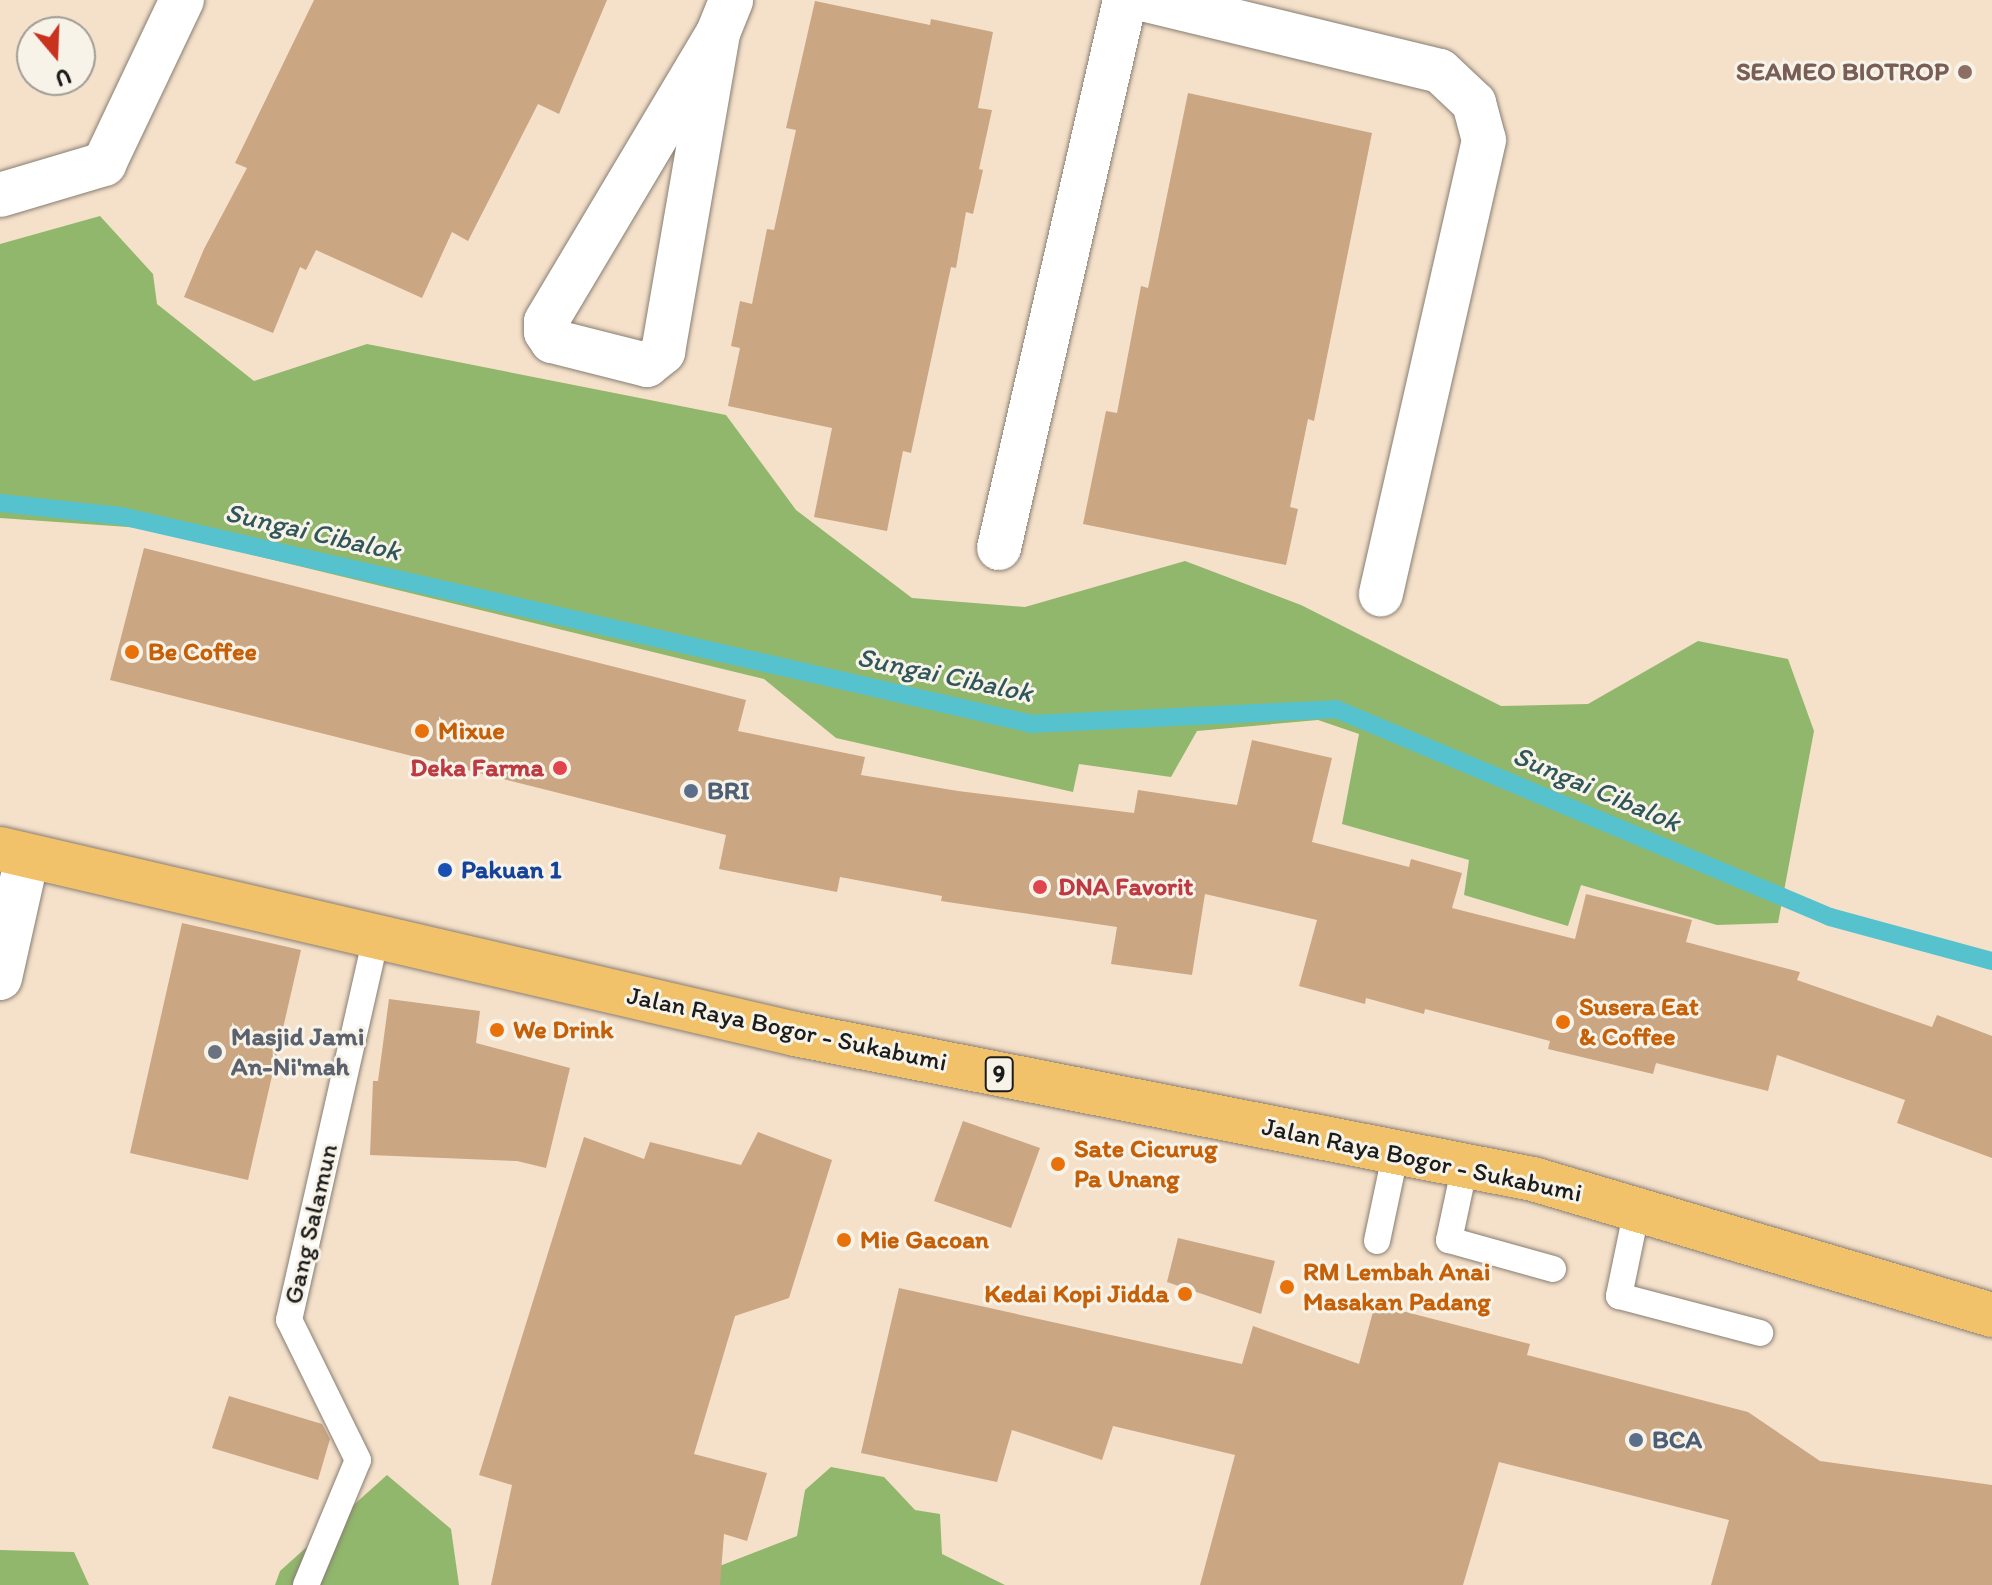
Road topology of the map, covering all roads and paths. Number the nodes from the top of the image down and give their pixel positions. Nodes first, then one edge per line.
1 (182, 0) edge
2 (1125, 0) edge
3 (1147, 0) edge
4 (724, 17) edge
5 (0, 195) edge
6 (999, 548) dead end
7 (1381, 594) dead end
8 (14, 853) edge
9 (376, 937) junction
10 (0, 978) edge
11 (1396, 1151) junction
12 (1465, 1165) junction
13 (1637, 1209) junction
14 (1377, 1241) dead end
15 (1553, 1269) dead end
16 (1992, 1315) edge
17 (1760, 1333) dead end
18 (306, 1585) edge

1 - 5 street
2 - 6 street
3 - 7 street
4 - 4 street
8 - 9 highway, Jalan Raya Bogor - Sukabumi / 9
8 - 10 street
9 - 11 highway, Jalan Raya Bogor - Sukabumi / 9
9 - 18 lane, Gang Salamun
11 - 12 highway, Jalan Raya Bogor - Sukabumi / 9
11 - 14 lane
12 - 13 highway, Jalan Raya Bogor - Sukabumi / 9
12 - 15 lane
13 - 16 highway, Jalan Raya Bogor - Sukabumi / 9
13 - 17 lane

